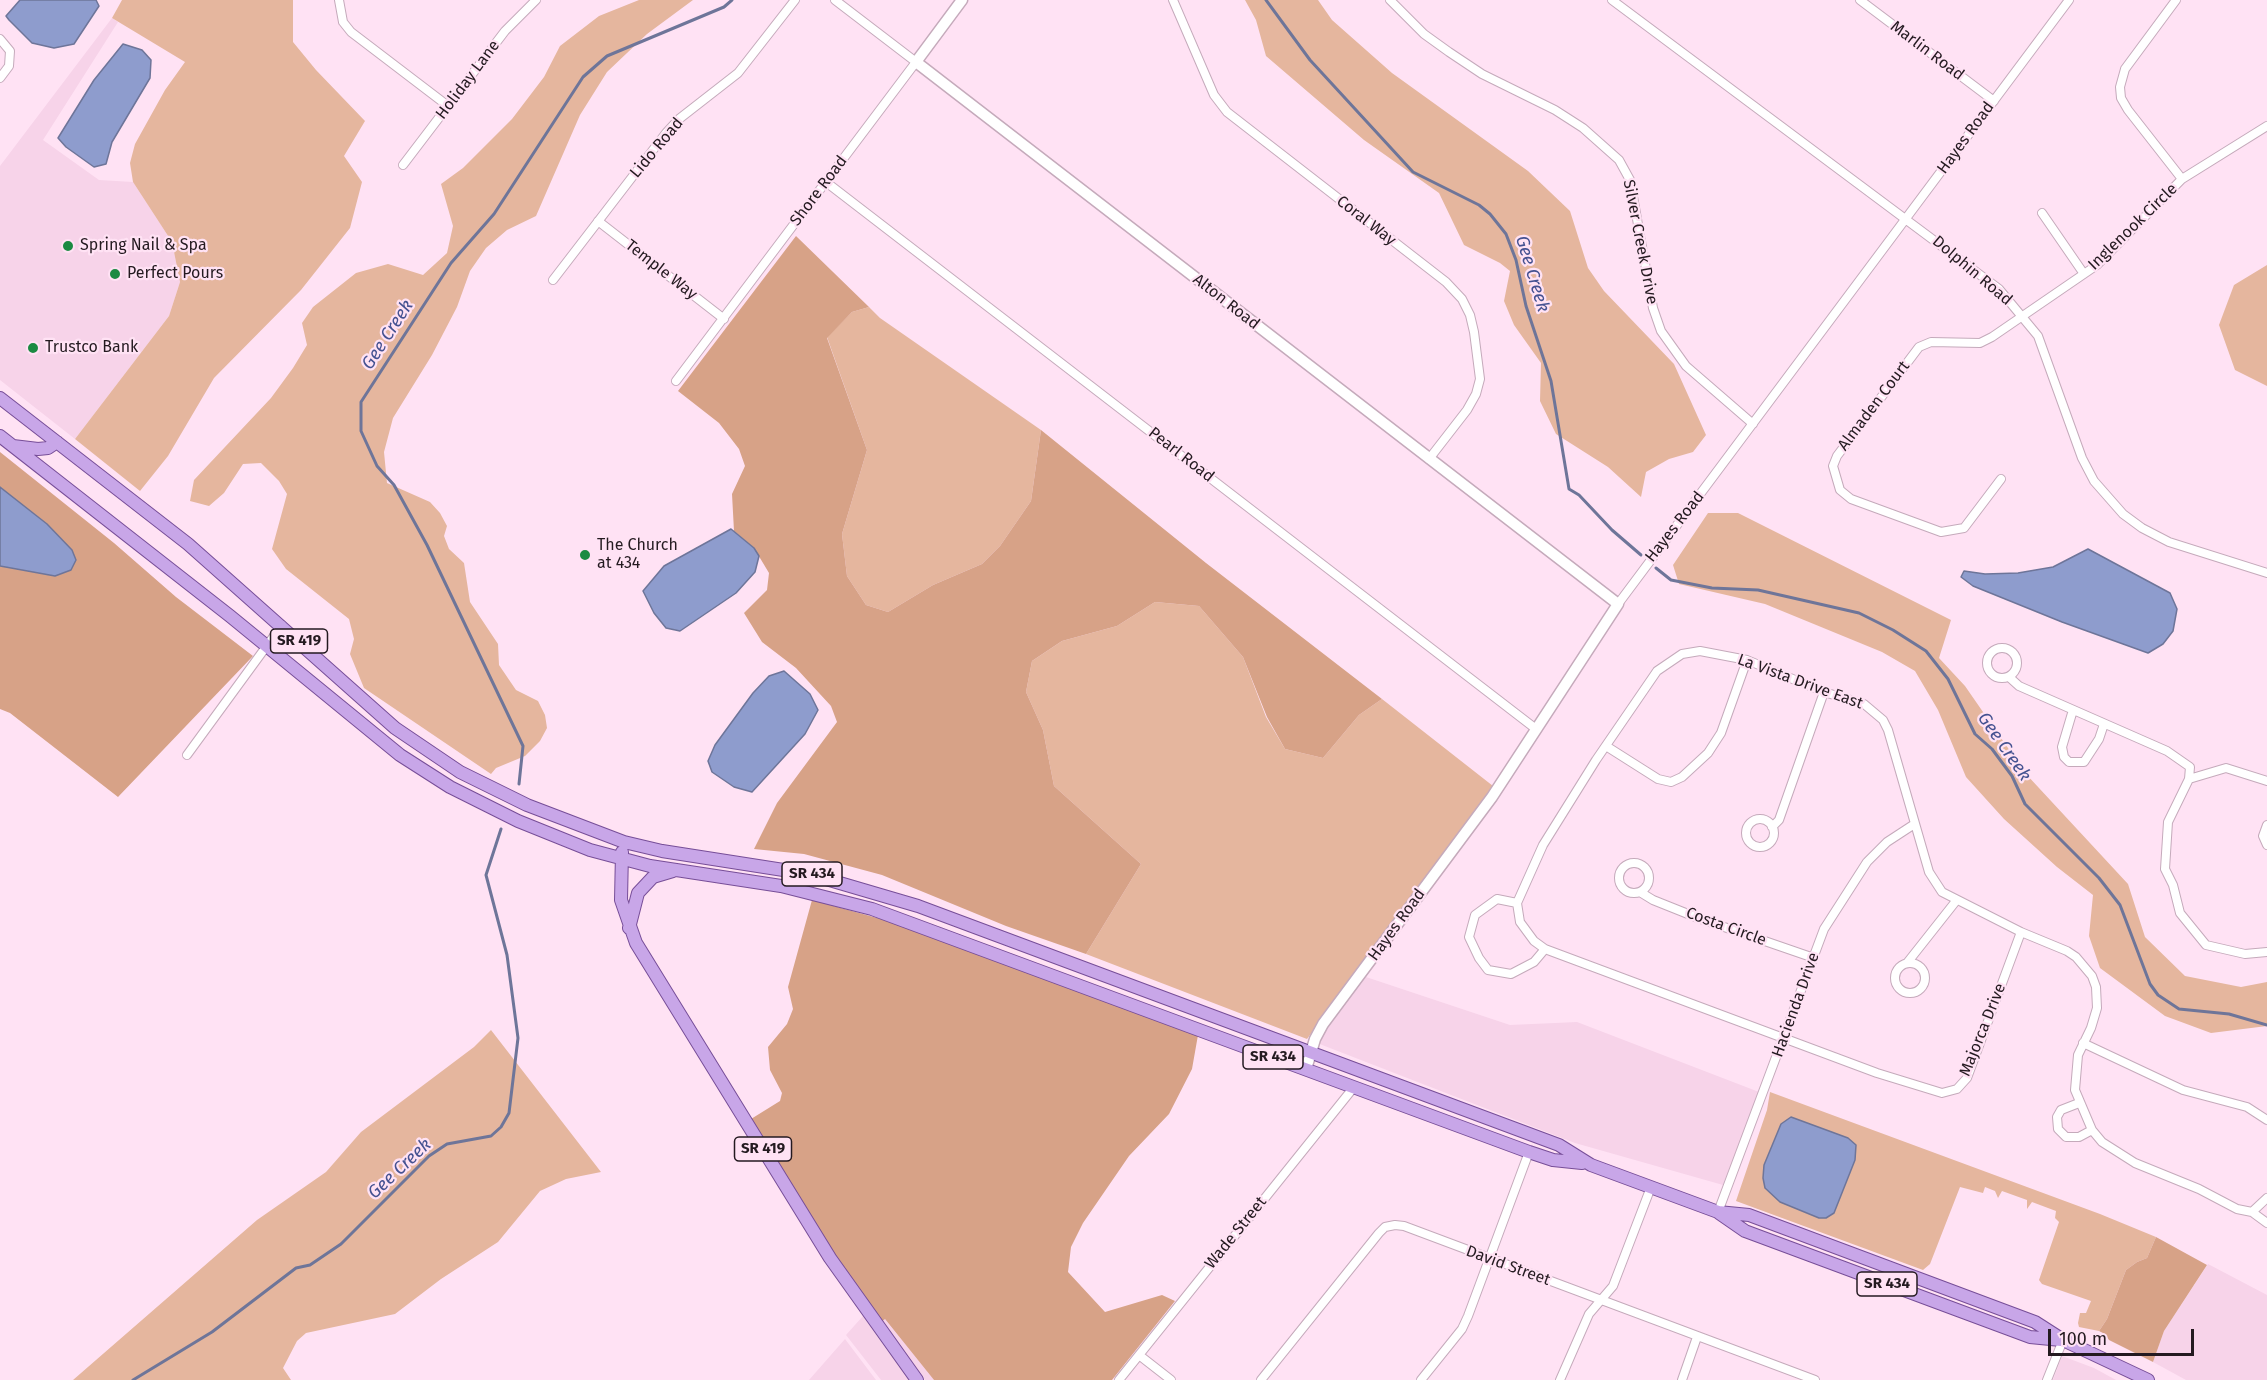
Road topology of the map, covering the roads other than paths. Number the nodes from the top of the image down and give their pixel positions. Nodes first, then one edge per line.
1 (339, 0) edge
2 (536, 0) edge
3 (795, 0) edge
4 (835, 0) edge
5 (962, 0) edge
6 (1173, 0) edge
7 (1390, 0) edge
8 (1612, 0) edge
9 (1860, 0) edge
10 (2069, 0) edge
11 (2176, 0) edge
12 (0, 39) edge
13 (916, 62) junction
14 (0, 78) edge
15 (1994, 101) junction
16 (448, 106) junction
17 (2267, 126) edge
18 (403, 165) dead end
19 (2182, 179) junction
20 (826, 182) junction
21 (2042, 213) dead end
22 (1907, 219) junction
23 (598, 221) junction
24 (2084, 274) junction
25 (552, 280) dead end
26 (2023, 315) junction
27 (724, 319) junction
28 (676, 381) dead end
29 (0, 398) edge
30 (1753, 424) junction
31 (0, 436) edge
32 (57, 442) junction
33 (12, 446) junction
34 (1429, 459) junction
35 (2001, 479) dead end
36 (2267, 573) edge
37 (1618, 604) junction
38 (282, 625) junction
39 (267, 646) junction
40 (1747, 660) junction
41 (2008, 677) dead end
42 (1824, 692) junction
43 (2073, 710) junction
44 (2104, 724) junction
45 (1536, 729) junction
46 (1606, 746) junction
47 (187, 755) dead end
48 (2189, 779) junction
49 (2267, 781) edge
50 (1913, 825) junction
51 (2267, 825) edge
52 (1772, 827) dead end
53 (624, 842) junction
54 (2267, 845) edge
55 (622, 858) junction
56 (675, 870) junction
57 (1640, 892) dead end
58 (1956, 901) junction
59 (1517, 903) junction
60 (629, 929) junction
61 (2021, 932) junction
62 (994, 935) junction
63 (961, 942) junction
64 (1545, 949) junction
65 (2267, 952) edge
66 (1814, 958) junction
67 (1907, 963) dead end
68 (1784, 1039) junction
69 (2083, 1043) junction
70 (1310, 1052) junction
71 (1306, 1069) junction
72 (1354, 1087) junction
73 (2079, 1103) junction
74 (2267, 1120) edge
75 (2092, 1131) junction
76 (1530, 1152) junction
77 (1583, 1163) junction
78 (1651, 1187) junction
79 (2267, 1198) edge
80 (1718, 1212) junction
81 (2252, 1212) junction
82 (2267, 1223) edge
83 (1489, 1259) junction
84 (1601, 1300) junction
85 (1697, 1337) junction
86 (2062, 1340) junction
87 (1139, 1355) junction
88 (917, 1380) edge
89 (1119, 1380) edge
90 (1171, 1380) edge
91 (1261, 1380) edge
92 (1421, 1380) edge
93 (1560, 1380) edge
94 (1682, 1380) edge
95 (1815, 1380) edge
96 (2047, 1380) edge
97 (2148, 1380) edge

1 - 16 street
2 - 16 street, Holiday Lane
3 - 23 street, Lido Road
4 - 13 street, Alton Road
5 - 13 street, Shore Road
6 - 34 street, Coral Way
7 - 30 street, Silver Creek Drive
8 - 22 street, Dolphin Road
9 - 15 street, Marlin Road
10 - 15 street, Hayes Road
11 - 19 street, Inglenook Circle
12 - 14 street
13 - 20 street, Shore Road
13 - 34 street, Alton Road
15 - 22 street, Hayes Road
16 - 18 street, Holiday Lane
17 - 19 street, Inglenook Circle
19 - 24 street, Inglenook Circle
20 - 27 street, Shore Road
20 - 45 street, Pearl Road
21 - 24 street
22 - 26 street, Dolphin Road
22 - 30 street, Hayes Road
23 - 25 street, Lido Road
23 - 27 street, Temple Way
24 - 26 street, Inglenook Circle
26 - 35 street, Almaden Court
26 - 36 street, Dolphin Road
27 - 28 street, Shore Road
29 - 32 main road, SR 419
30 - 37 street, Hayes Road
31 - 33 main road, SR 419
32 - 33 main road
32 - 38 main road, SR 419
33 - 39 main road, SR 419
34 - 37 street, Alton Road
37 - 45 street, Hayes Road
38 - 39 street
38 - 53 main road, SR 419
39 - 47 street
39 - 55 main road, SR 419
40 - 42 street, La Vista Drive East
40 - 46 street, La Vista Drive East
40 - 46 street
41 - 43 street
42 - 50 street, La Vista Drive East
42 - 52 street
43 - 44 street
43 - 44 street
44 - 48 street
45 - 70 street, Hayes Road
46 - 59 street, La Vista Drive East
48 - 49 street
48 - 65 street
50 - 58 street, La Vista Drive East
50 - 66 street, Hacienda Drive
51 - 54 street
53 - 55 main road, SR 419
53 - 62 main road, SR 434
55 - 56 main road, SR 434
55 - 60 main road, SR 419
56 - 60 main road
56 - 63 main road, SR 434
57 - 66 street, Costa Circle
58 - 61 street, La Vista Drive East
58 - 67 street
59 - 64 street
59 - 64 street
60 - 88 main road, SR 419
61 - 68 street, Majorca Drive
61 - 69 street, La Vista Drive East
62 - 63 main road
62 - 70 main road, SR 434
63 - 71 main road, SR 434
64 - 68 street
66 - 68 street, Hacienda Drive
68 - 80 street, Hacienda Drive
69 - 73 street, La Vista Drive East
69 - 74 street
70 - 71 street, Hayes Road
70 - 77 main road, SR 434
71 - 72 main road, SR 434
72 - 76 main road, SR 434
72 - 87 street, Wade Street
73 - 75 street
73 - 75 street
75 - 81 street
76 - 77 main road, SR 434
76 - 83 street
77 - 78 main road, SR 434
78 - 80 main road, SR 434
78 - 84 street
79 - 81 street
80 - 86 main road, SR 434
81 - 82 street
83 - 84 street, David Street
83 - 91 street, David Street
83 - 92 street
84 - 85 street, David Street
84 - 93 street
85 - 94 street
85 - 95 street, David Street
86 - 96 street
86 - 97 main road, SR 434
87 - 89 street, Wade Street
87 - 90 street

